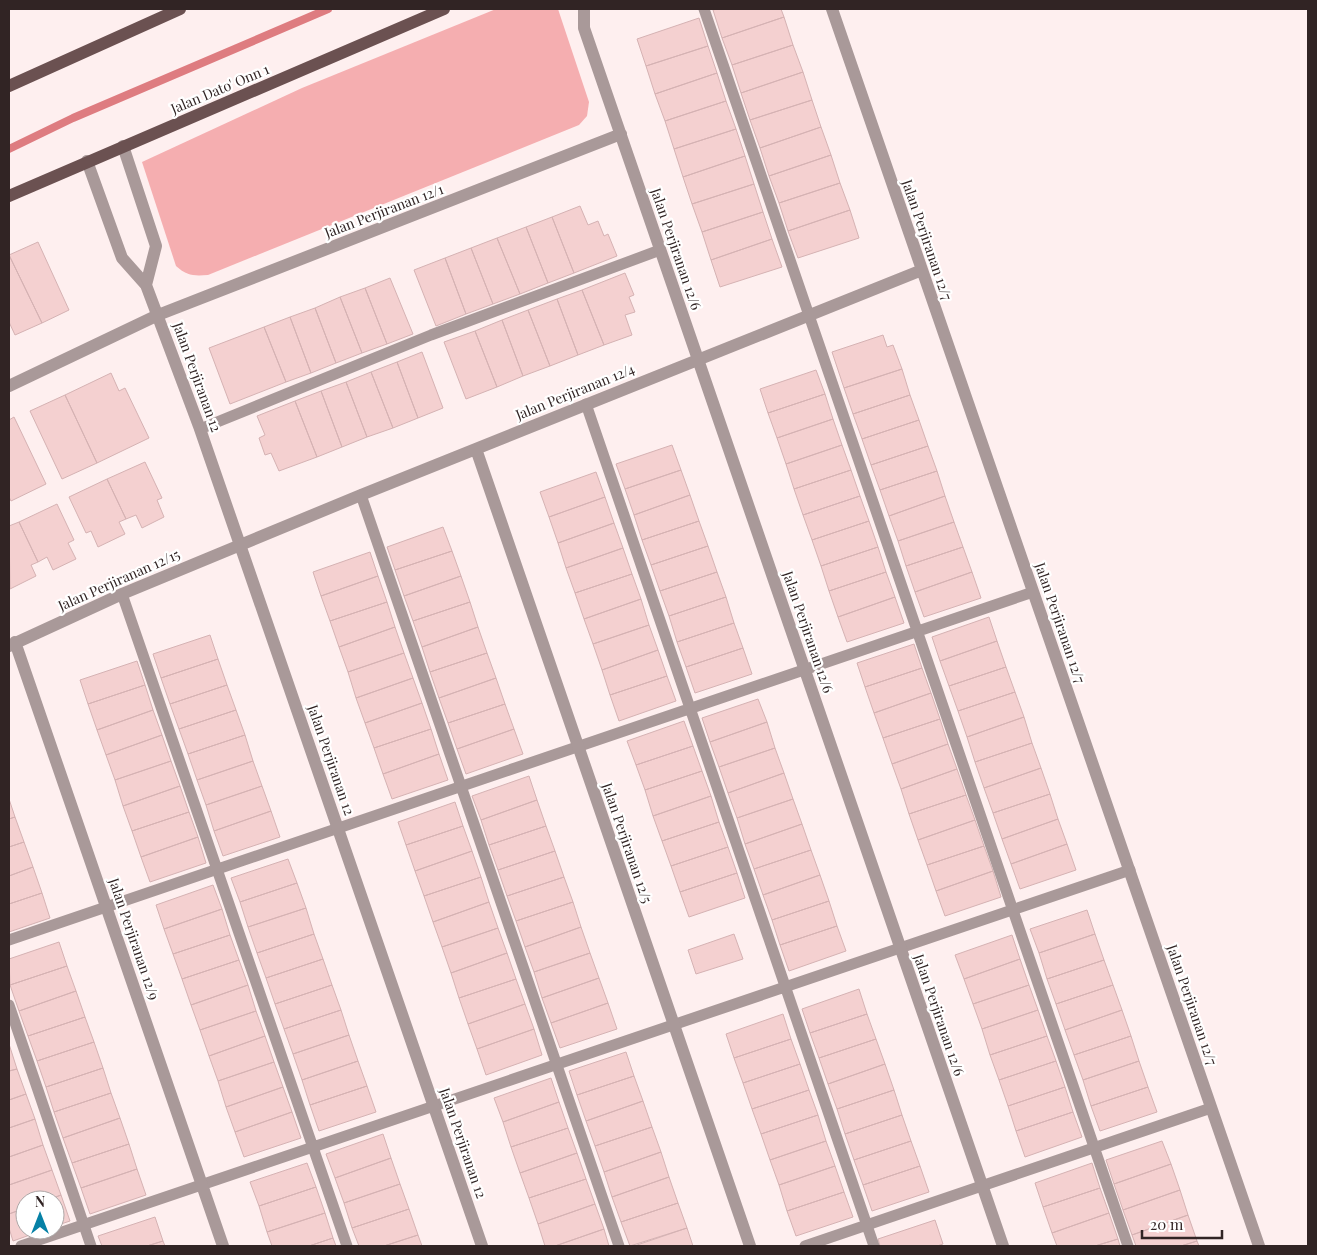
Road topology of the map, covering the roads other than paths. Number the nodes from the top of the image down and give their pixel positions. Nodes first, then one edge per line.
1 (180, 9) edge
2 (444, 9) edge
3 (584, 9) edge
4 (704, 9) edge
5 (832, 9) edge
6 (9, 86) edge
7 (621, 134) junction
8 (123, 146) junction
9 (87, 161) junction
10 (9, 196) edge
11 (660, 250) junction
12 (922, 270) junction
13 (146, 285) junction
14 (158, 316) junction
15 (809, 316) junction
16 (698, 358) junction
17 (9, 386) edge
18 (586, 404) junction
19 (200, 429) junction
20 (476, 449) junction
21 (361, 495) junction
22 (241, 544) junction
23 (1033, 592) junction
24 (122, 594) junction
25 (917, 632) junction
26 (12, 644) edge
27 (805, 670) junction
28 (691, 708) junction
29 (578, 746) junction
30 (461, 786) junction
31 (338, 828) junction
32 (217, 869) junction
33 (1130, 870) junction
34 (106, 906) junction
35 (1013, 910) junction
36 (9, 940) edge
37 (900, 948) junction
38 (785, 987) junction
39 (9, 1006) edge
40 (673, 1025) junction
41 (557, 1064) junction
42 (434, 1106) junction
43 (1212, 1108) junction
44 (313, 1147) junction
45 (1095, 1148) junction
46 (202, 1184) junction
47 (982, 1186) junction
48 (84, 1225) junction
49 (867, 1225) junction
50 (21, 1246) edge
51 (91, 1246) edge
52 (223, 1246) edge
53 (347, 1246) edge
54 (482, 1246) edge
55 (619, 1246) edge
56 (750, 1246) edge
57 (805, 1246) edge
58 (874, 1246) edge
59 (1003, 1246) edge
60 (1128, 1246) edge
61 (1259, 1246) edge

1 - 6 main road
2 - 8 main road, Jalan Dato' Onn 1
3 - 7 street, Jalan Perjiranan 12/6
4 - 15 lane
5 - 12 street, Jalan Perjiranan 12/7
7 - 11 street, Jalan Perjiranan 12/6
7 - 14 street, Jalan Perjiranan 12/1
8 - 9 main road, Jalan Dato' Onn 1
8 - 13 street
9 - 10 main road, Jalan Dato' Onn 1
9 - 13 street, Jalan Perjiranan 12
11 - 16 street, Jalan Perjiranan 12/6
11 - 19 lane
12 - 15 street, Jalan Perjiranan 12/4
12 - 23 street, Jalan Perjiranan 12/7
13 - 14 street, Jalan Perjiranan 12
14 - 17 street, Jalan Perjiranan 12/1
14 - 19 street, Jalan Perjiranan 12
15 - 16 street, Jalan Perjiranan 12/4
15 - 25 lane
16 - 18 street, Jalan Perjiranan 12/4
16 - 27 street, Jalan Perjiranan 12/6
18 - 20 street, Jalan Perjiranan 12/4
18 - 28 lane
19 - 22 street, Jalan Perjiranan 12
20 - 21 street, Jalan Perjiranan 12/4
20 - 29 street, Jalan Perjiranan 12/5
21 - 22 street, Jalan Perjiranan 12/4
21 - 30 lane
22 - 24 street, Jalan Perjiranan 12/15
22 - 31 street, Jalan Perjiranan 12
23 - 25 lane
23 - 33 street, Jalan Perjiranan 12/7
24 - 26 street, Jalan Perjiranan 12/15
24 - 32 lane
25 - 27 lane
25 - 35 lane
26 - 34 street, Jalan Perjiranan 12/9
27 - 28 lane
27 - 37 street, Jalan Perjiranan 12/6
28 - 29 lane
28 - 38 lane
29 - 30 lane
29 - 40 street, Jalan Perjiranan 12/5
30 - 31 lane
30 - 41 lane
31 - 32 lane
31 - 42 street, Jalan Perjiranan 12
32 - 34 lane
32 - 44 lane
33 - 35 lane
33 - 43 street, Jalan Perjiranan 12/7
34 - 36 lane
34 - 46 street, Jalan Perjiranan 12/9
35 - 37 lane
35 - 45 lane
37 - 38 lane
37 - 47 street, Jalan Perjiranan 12/6
38 - 40 lane
38 - 49 lane
39 - 48 lane
40 - 41 lane
40 - 56 street, Jalan Perjiranan 12/5
41 - 42 lane
41 - 55 lane
42 - 44 lane
42 - 54 street, Jalan Perjiranan 12
43 - 45 lane
43 - 61 street, Jalan Perjiranan 12/7
44 - 46 lane
44 - 53 lane
45 - 47 lane
45 - 60 lane
46 - 48 lane
46 - 52 street, Jalan Perjiranan 12/9
47 - 49 lane
47 - 59 street, Jalan Perjiranan 12/6
48 - 50 lane
48 - 51 lane
49 - 57 lane
49 - 58 lane

